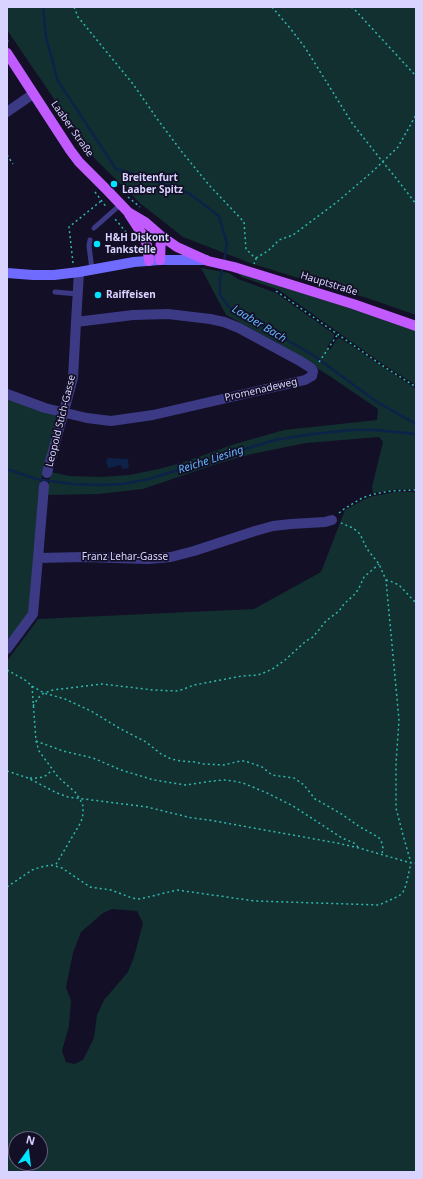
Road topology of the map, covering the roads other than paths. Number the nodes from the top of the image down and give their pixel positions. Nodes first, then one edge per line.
1 (9, 50) edge
2 (33, 94) junction
3 (7, 112) edge
4 (124, 209) junction
5 (94, 228) dead end
6 (161, 236) junction
7 (90, 240) dead end
8 (160, 260) junction
9 (149, 261) junction
10 (209, 261) junction
11 (92, 270) junction
12 (80, 272) junction
13 (7, 273) edge
14 (55, 292) dead end
15 (78, 294) junction
16 (76, 322) junction
17 (416, 326) edge
18 (7, 394) edge
19 (63, 413) junction
20 (47, 473) dead end
21 (44, 486) dead end
22 (332, 520) road end
23 (38, 558) junction
24 (7, 649) edge

1 - 2 main road, Laaber Straße
2 - 3 street
2 - 4 main road, Laaber Straße
4 - 5 lane
4 - 6 main road, Laaber Straße
4 - 9 main road
6 - 8 main road
6 - 10 main road, Laaber Straße
7 - 11 lane
8 - 9 main road
8 - 10 main road
9 - 11 main road
10 - 17 main road, Hauptstraße
11 - 12 main road
12 - 13 main road
12 - 15 street, Leopold Stich-Gasse
14 - 15 lane
15 - 16 street, Leopold Stich-Gasse
16 - 19 street, Leopold Stich-Gasse
16 - 19 street, Promenadeweg
18 - 19 street, Promenadeweg
19 - 20 street, Leopold Stich-Gasse
21 - 23 street
22 - 23 street, Franz Lehar-Gasse
23 - 24 street

